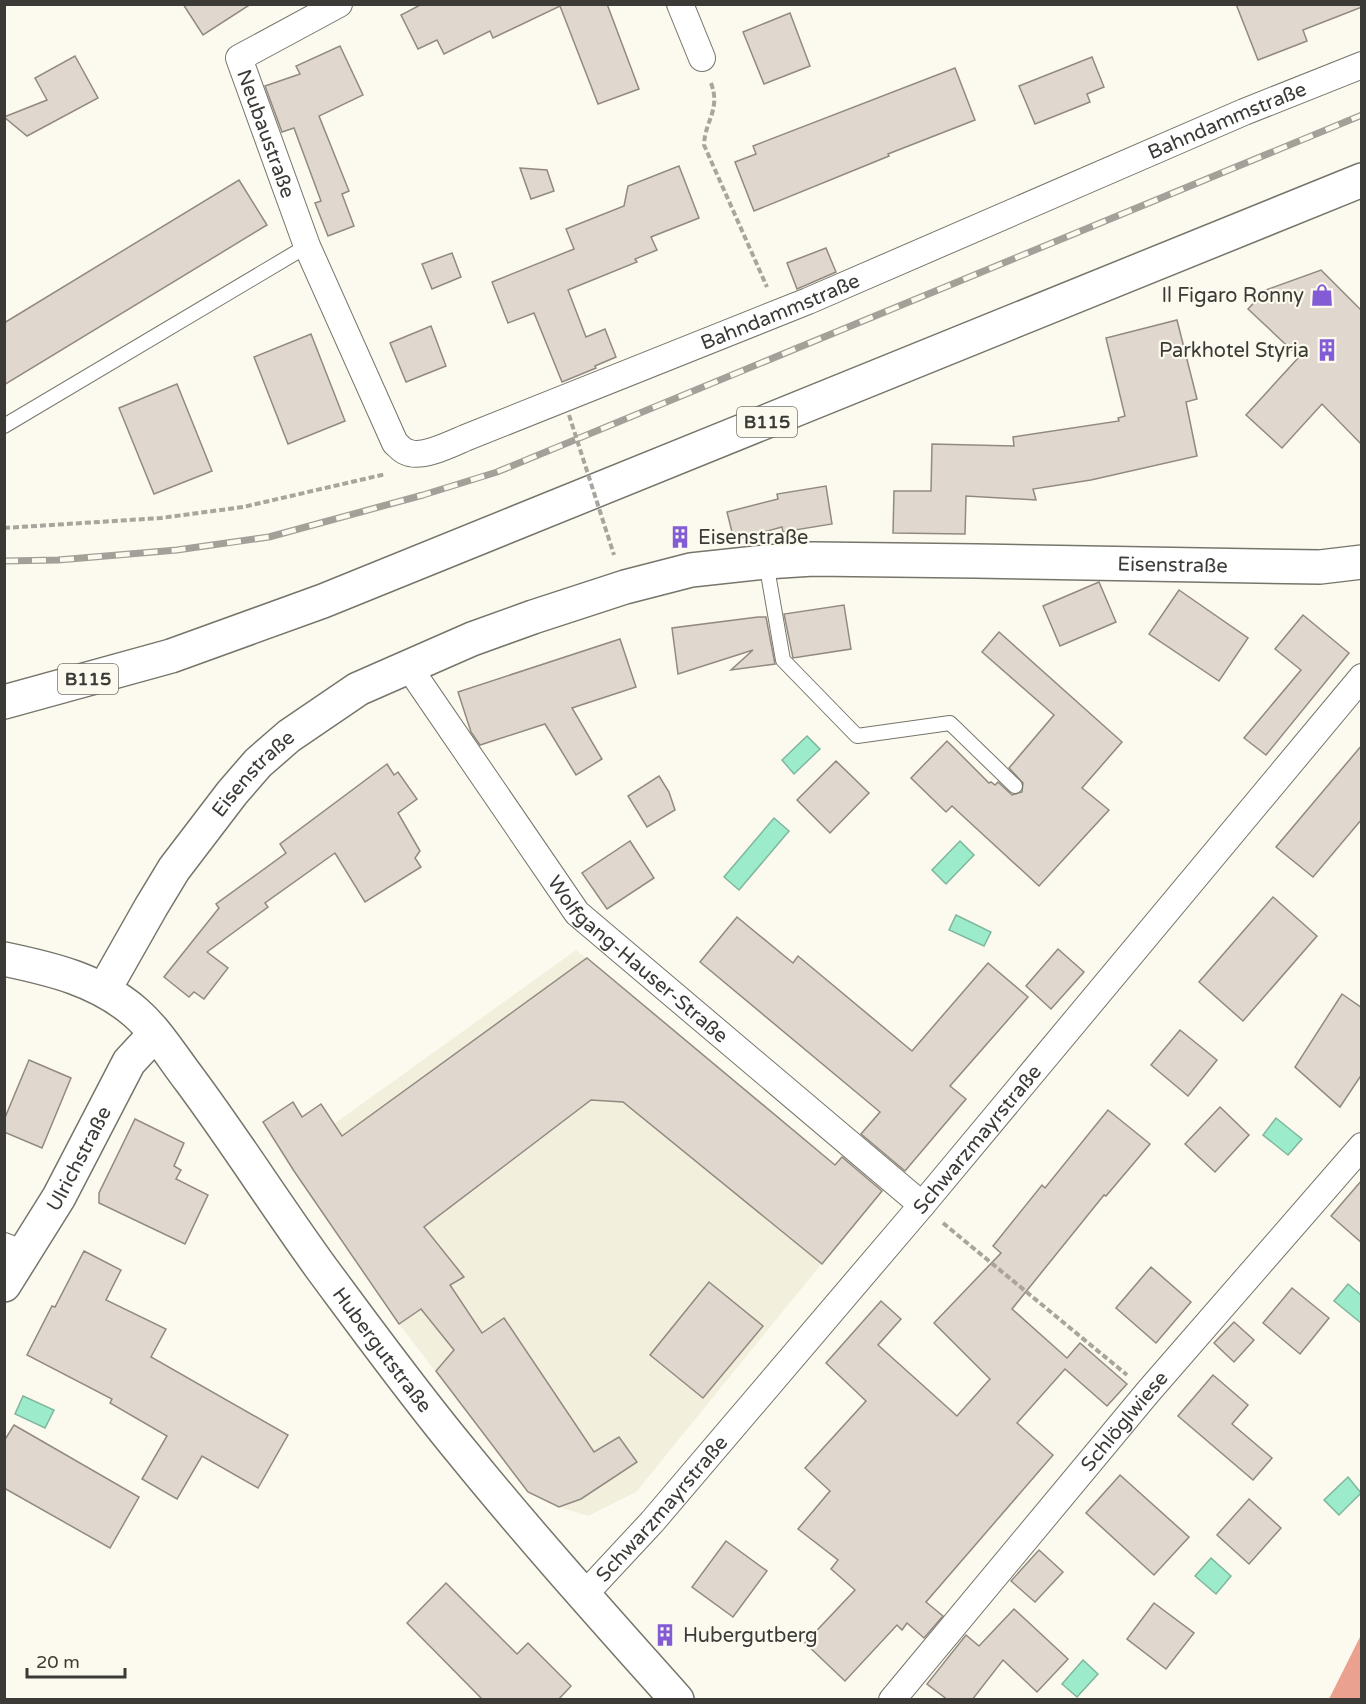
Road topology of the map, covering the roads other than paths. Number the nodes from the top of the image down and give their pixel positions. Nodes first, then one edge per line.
1 (339, 4) edge
2 (681, 4) edge
3 (702, 58) road end
4 (1362, 65) edge
5 (1362, 180) edge
6 (308, 246) junction
7 (4, 426) edge
8 (766, 561) junction
9 (1362, 562) edge
10 (408, 666) junction
11 (1362, 677) edge
12 (4, 702) edge
13 (1015, 786) dead end
14 (4, 959) edge
15 (104, 990) junction
16 (155, 1034) junction
17 (1362, 1146) edge
18 (922, 1205) junction
19 (14, 1250) edge
20 (4, 1285) edge
21 (584, 1595) junction
22 (677, 1700) edge
23 (892, 1700) edge

1 - 6 street, Neubaustraße
2 - 3 street
4 - 6 street, Bahndammstraße
5 - 12 street, B115
6 - 7 lane
8 - 9 street, Eisenstraße
8 - 10 street, Eisenstraße
8 - 13 lane
10 - 15 street, Eisenstraße
10 - 18 street, Wolfgang-Hauser-Straße
11 - 18 street, Schwarzmayrstraße
14 - 15 street
15 - 16 street, Hubergutstraße
16 - 19 street, Ulrichstraße
16 - 21 street, Hubergutstraße
17 - 23 street, Schlöglwiese
18 - 21 street, Schwarzmayrstraße
19 - 20 street, Ulrichstraße
21 - 22 street, Hubergutstraße

